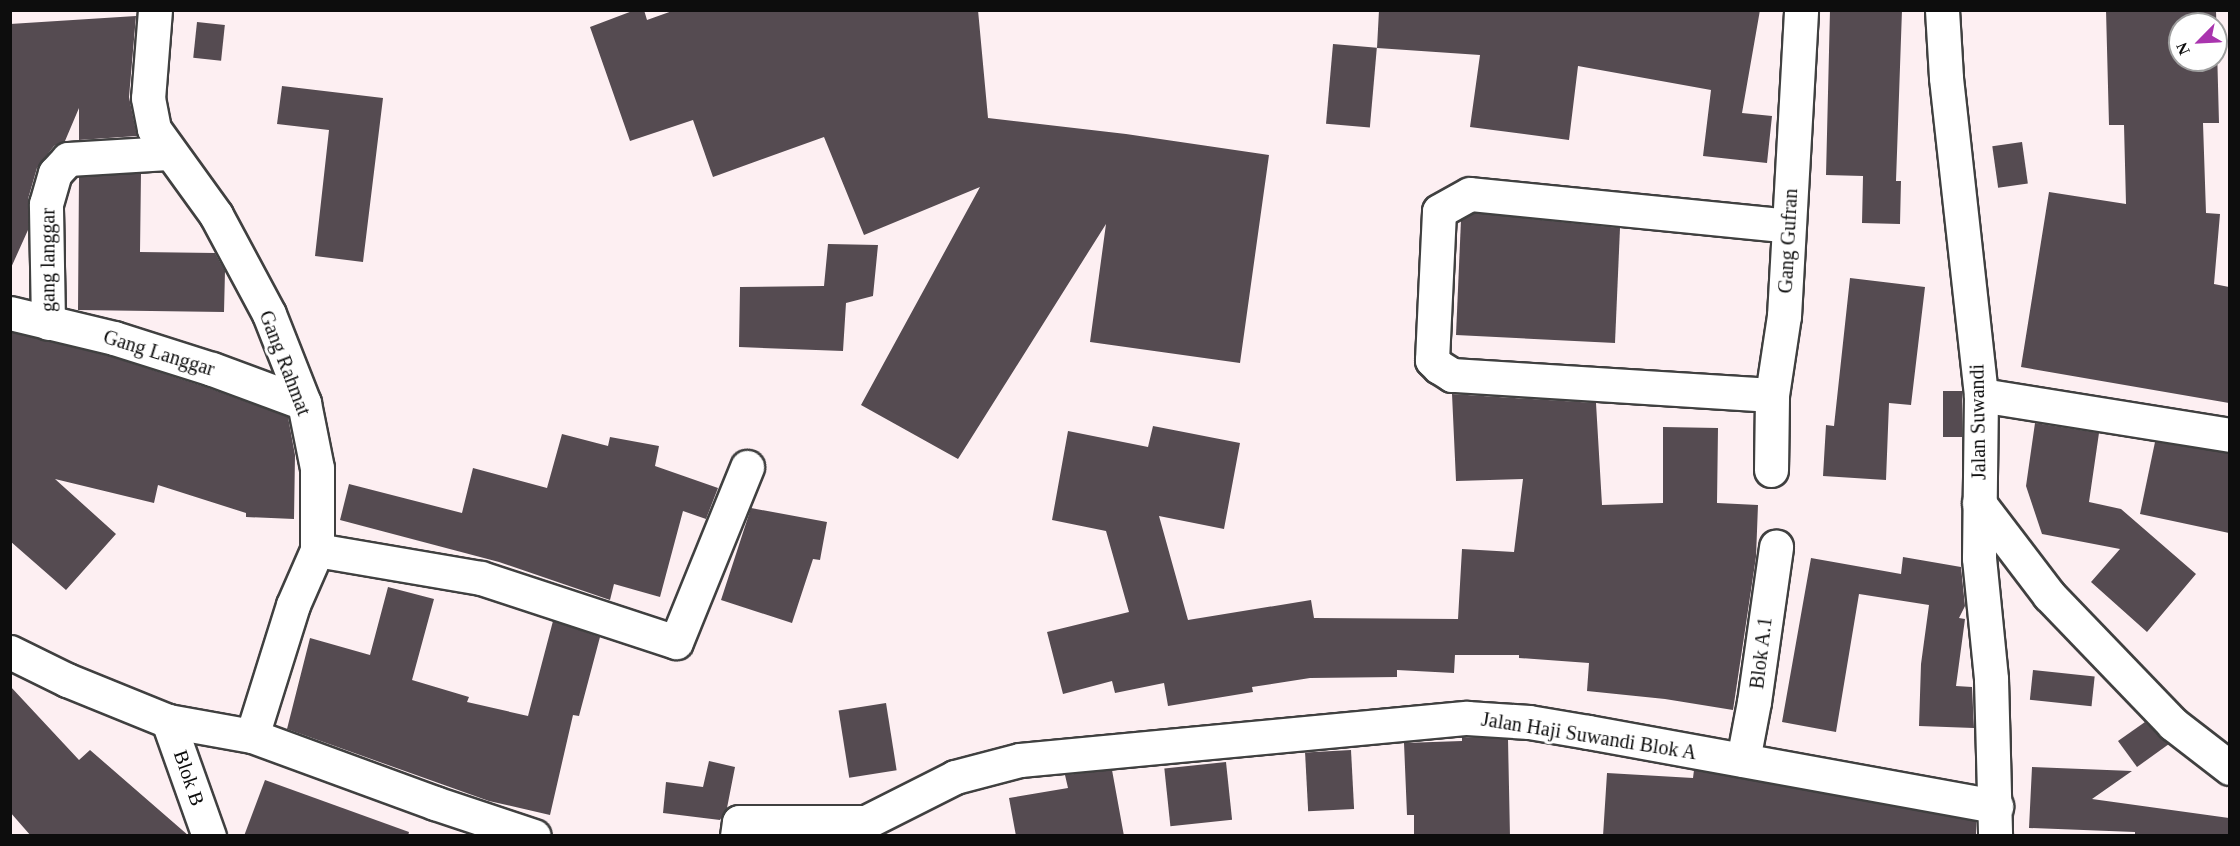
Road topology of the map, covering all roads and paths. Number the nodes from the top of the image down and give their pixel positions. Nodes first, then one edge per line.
1 (155, 10) edge
2 (1801, 10) edge
3 (1941, 10) edge
4 (168, 153) junction
5 (1788, 226) junction
6 (10, 313) edge
7 (48, 323) junction
8 (1772, 395) junction
9 (1981, 395) junction
10 (304, 403) junction
11 (2229, 435) edge
12 (747, 467) dead end
13 (1771, 470) dead end
14 (1979, 503) junction
15 (1776, 547) dead end
16 (317, 550) junction
17 (10, 652) edge
18 (168, 721) junction
19 (252, 736) junction
20 (1743, 760) junction
21 (2229, 768) edge
22 (1996, 821) edge
23 (738, 829) edge
24 (866, 829) edge
25 (209, 836) edge
26 (534, 836) edge

1 - 4 street, Gang Rahmat
2 - 5 street, Gang Gufran
3 - 9 street, Jalan Suwandi
4 - 7 street, gang langgar
4 - 10 street, Gang Rahmat
5 - 8 street, Gang Gufran
5 - 8 street
6 - 7 street, Gang Langgar
7 - 10 street, Gang Langgar
8 - 13 street, Gang Gufran
9 - 11 street
9 - 14 street, Jalan Suwandi
10 - 16 street, Gang Rahmat
12 - 16 street
14 - 21 street
14 - 22 street, Jalan Suwandi
15 - 20 street, Blok A.1
16 - 19 street, Gang Rahmat
17 - 18 street
18 - 19 street
18 - 25 street, Blok B
19 - 26 street
20 - 22 street, Jalan Haji Suwandi Blok A
20 - 24 street, Jalan Haji Suwandi Blok A
23 - 24 street

